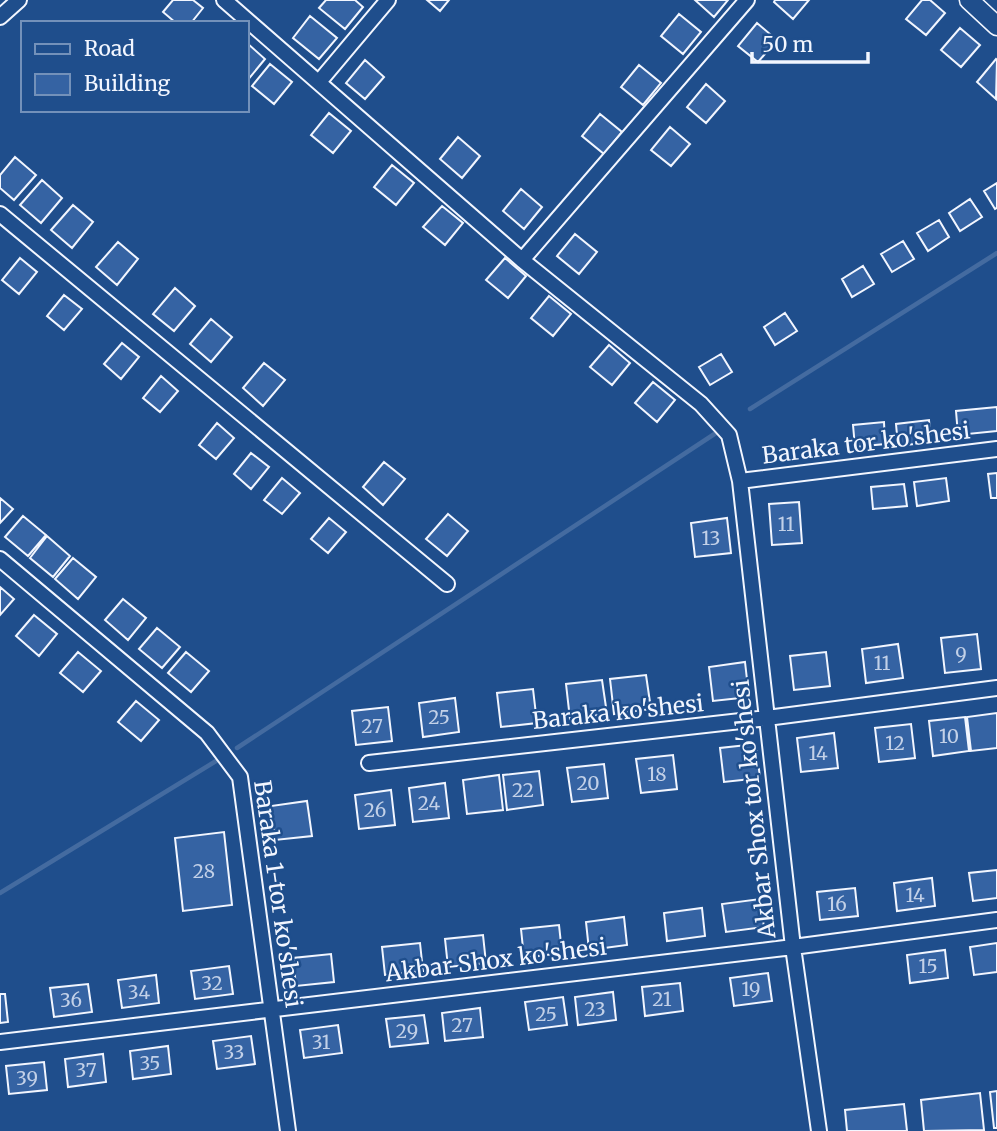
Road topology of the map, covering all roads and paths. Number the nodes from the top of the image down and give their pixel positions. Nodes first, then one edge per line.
1 (19, 0) edge
2 (224, 0) edge
3 (388, 0) edge
4 (747, 0) edge
5 (969, 0) edge
6 (0, 17) edge
7 (997, 26) edge
8 (319, 82) junction
9 (0, 214) edge
10 (522, 260) junction
11 (997, 449) edge
12 (740, 481) junction
13 (0, 559) edge
14 (447, 584) dead end
15 (997, 688) edge
16 (767, 718) junction
17 (369, 763) dead end
18 (997, 920) edge
19 (793, 947) junction
20 (272, 1011) junction
21 (0, 1042) edge
22 (288, 1131) edge
23 (819, 1131) edge

1 - 6 street
2 - 8 street, Akbar Shox tor ko'shesi
3 - 8 street
4 - 10 street
5 - 7 street
8 - 10 street, Akbar Shox tor ko'shesi
9 - 14 street
10 - 12 street, Akbar Shox tor ko'shesi
11 - 12 street, Baraka tor ko'shesi
12 - 16 street, Akbar Shox tor ko'shesi
13 - 20 street, Baraka 1-tor ko'shesi
15 - 16 street, Baraka ko'shesi
16 - 17 street, Baraka ko'shesi
16 - 19 street, Akbar Shox tor ko'shesi
18 - 19 street, Akbar Shox ko'shesi
19 - 20 street, Akbar Shox ko'shesi
19 - 23 street, Akbar Shox tor ko'shesi
20 - 21 street, Akbar Shox ko'shesi
20 - 22 street, Baraka 1-tor ko'shesi

